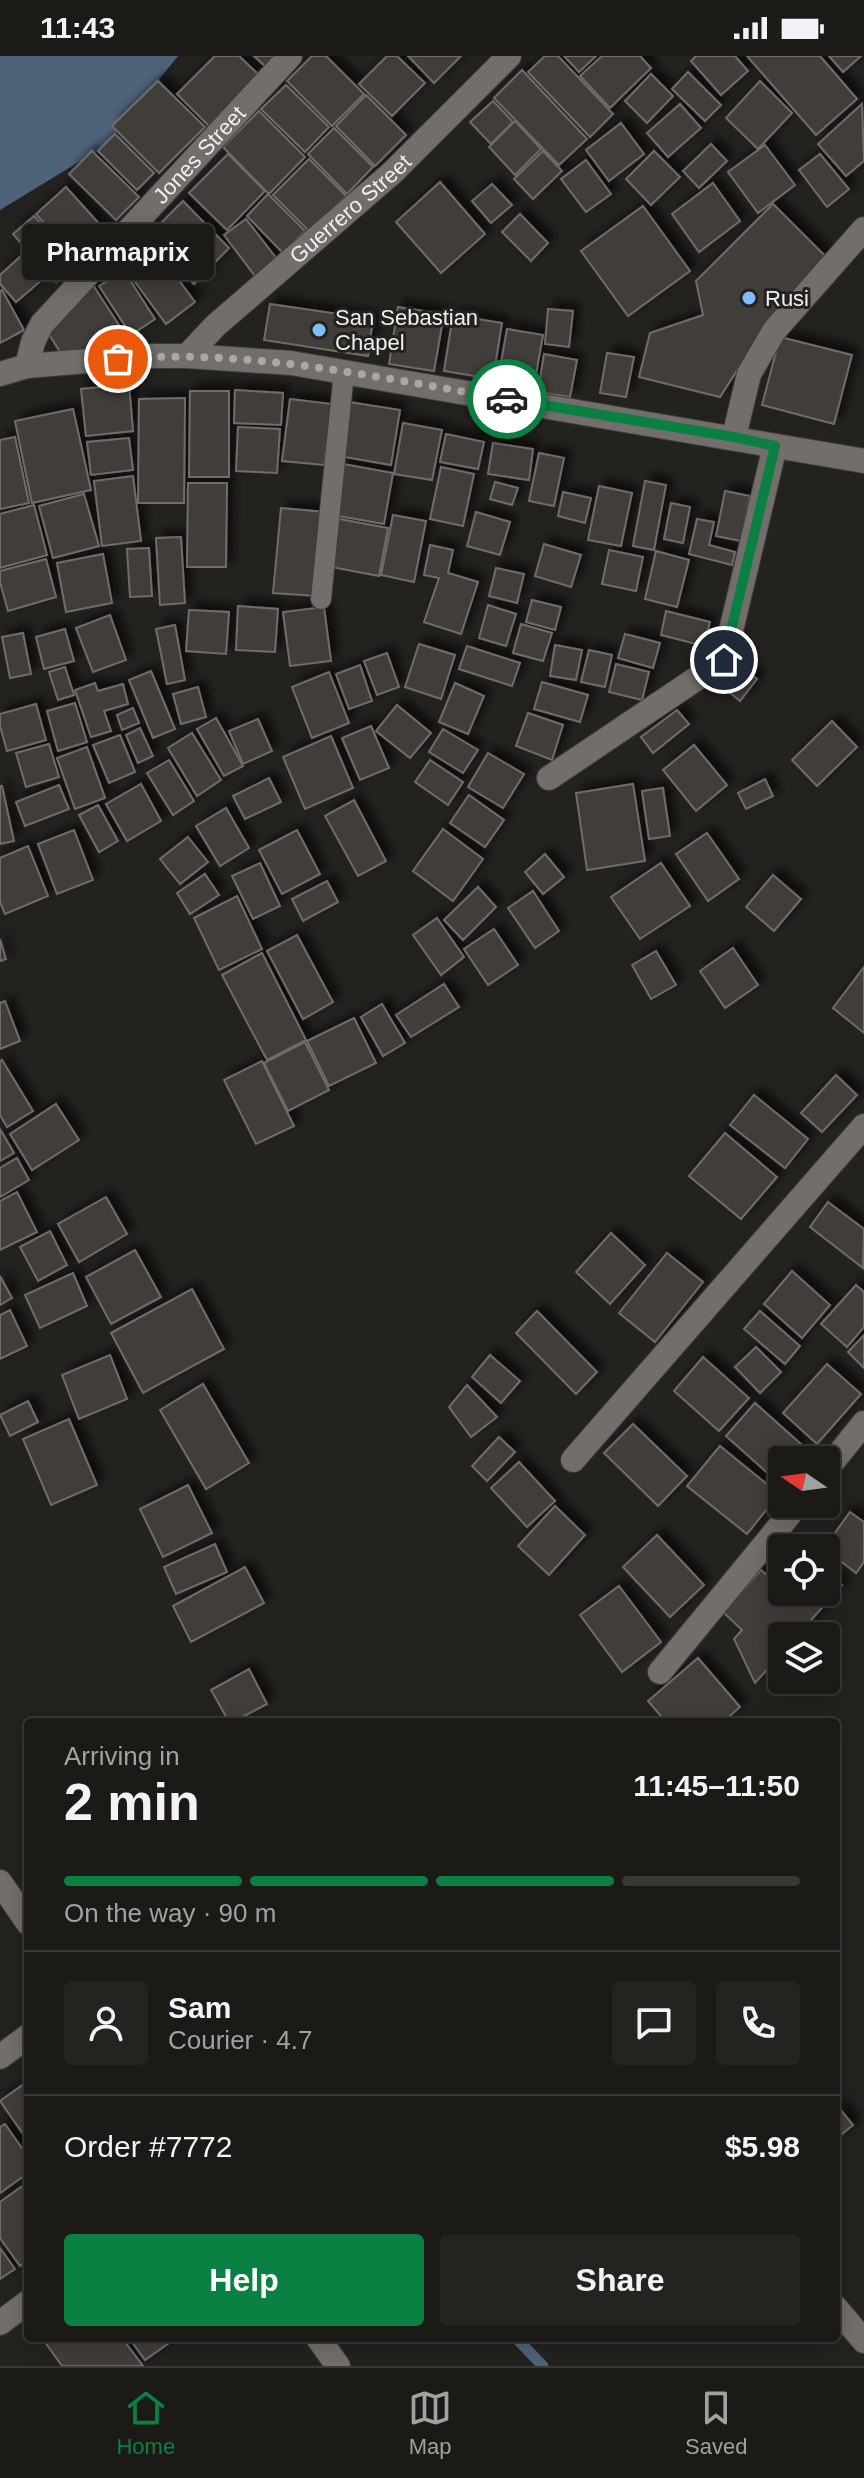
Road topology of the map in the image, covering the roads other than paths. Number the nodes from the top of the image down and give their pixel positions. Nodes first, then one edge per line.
1 (290, 56) edge
2 (509, 56) edge
3 (864, 229) edge
4 (187, 356) junction
5 (27, 366) junction
6 (344, 372) junction
7 (0, 374) edge
8 (734, 437) junction
9 (775, 446) junction
10 (864, 461) edge
11 (321, 599) dead end
12 (549, 778) dead end
13 (864, 1126) edge
14 (864, 1423) edge
15 (840, 1453) edge
16 (573, 1460) dead end
17 (786, 1518) edge
18 (660, 1672) dead end
19 (0, 1882) edge
20 (24, 1917) edge
21 (24, 2039) edge
22 (0, 2057) edge
23 (24, 2305) edge
24 (840, 2313) edge
25 (0, 2323) edge
26 (864, 2341) edge
27 (321, 2342) edge
28 (338, 2366) edge

1 - 5 street, Jones Street
2 - 4 street, Guerrero Street
3 - 8 street
4 - 5 street
4 - 6 street
5 - 7 street
6 - 8 street
6 - 11 lane
8 - 9 street
9 - 10 street
9 - 12 street
13 - 16 street
14 - 15 street
17 - 18 street
19 - 20 street
21 - 22 street
23 - 25 street
24 - 26 street
27 - 28 street

